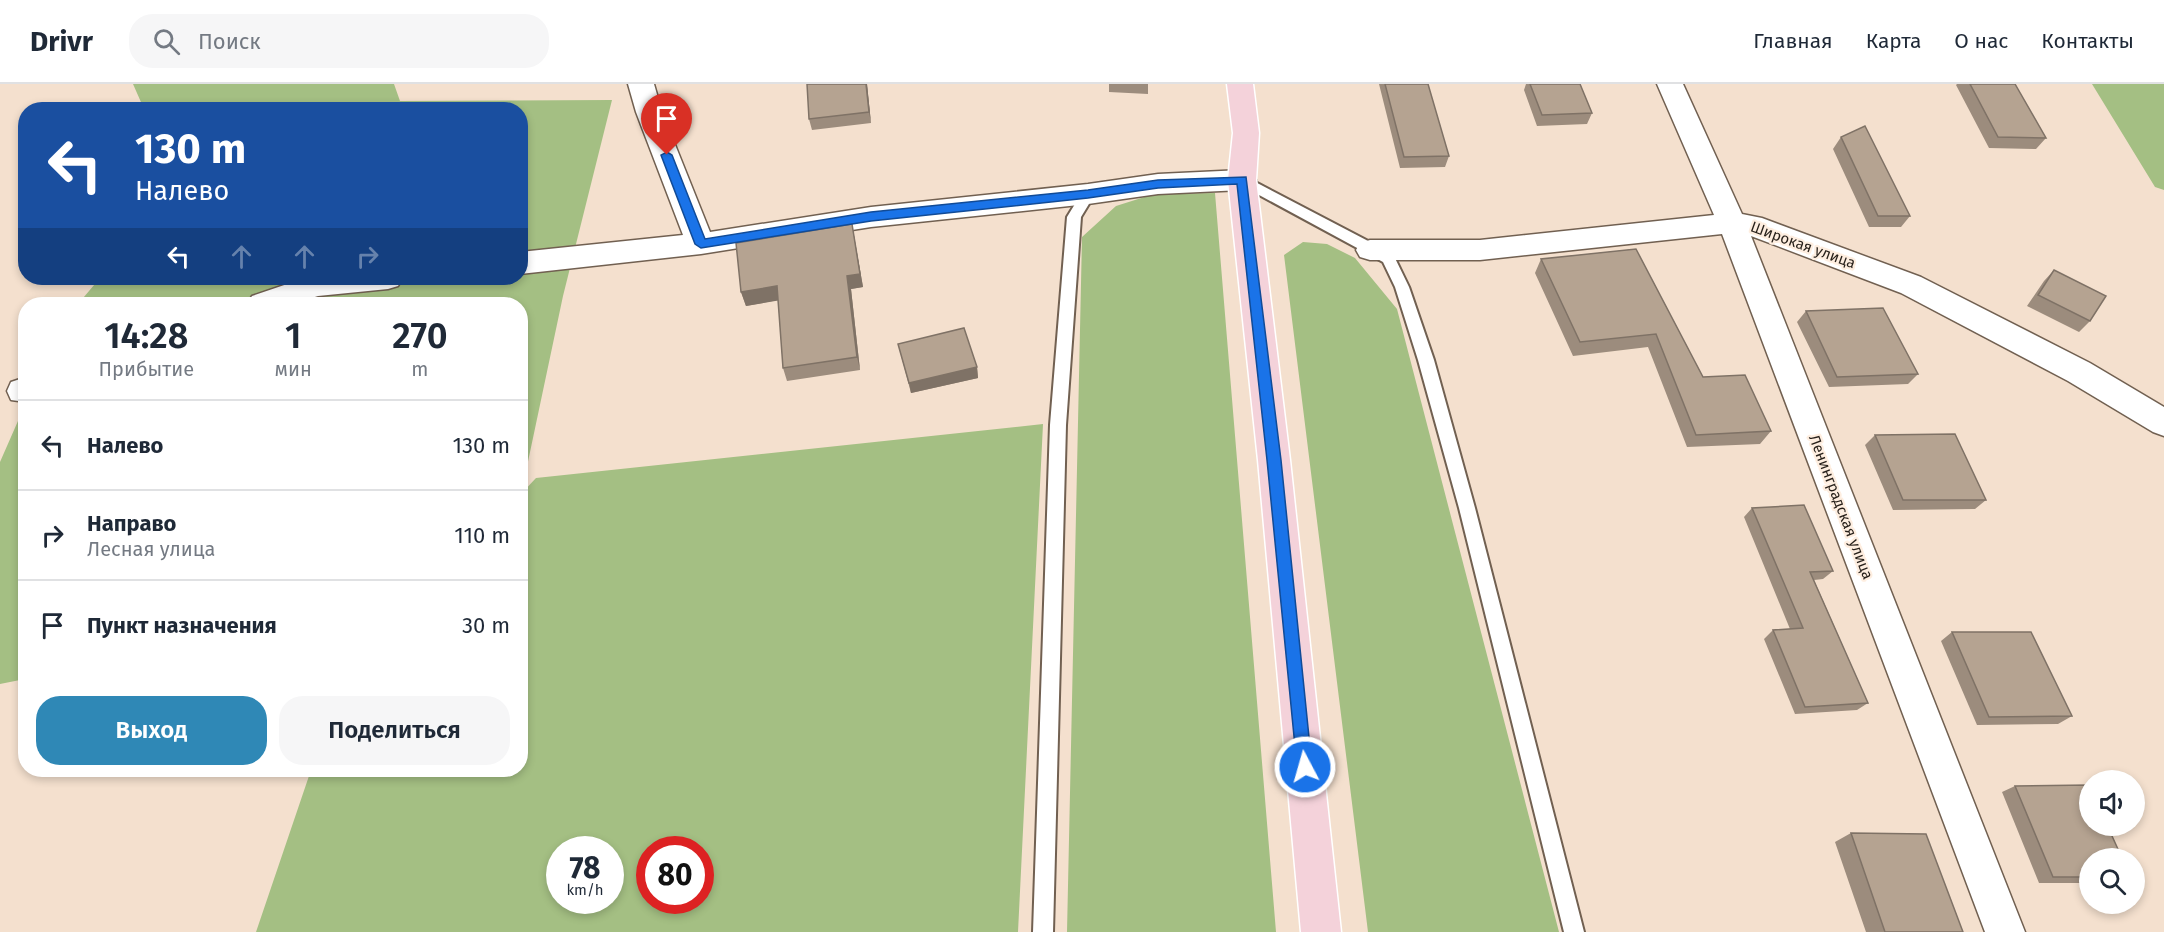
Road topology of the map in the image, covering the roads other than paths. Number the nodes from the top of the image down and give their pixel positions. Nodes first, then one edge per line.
1 (641, 84) edge
2 (1240, 84) edge
3 (1670, 84) edge
4 (1242, 180) junction
5 (1088, 194) junction
6 (1732, 223) junction
7 (701, 244) junction
8 (1370, 250) junction
9 (528, 262) edge
10 (316, 285) edge
11 (282, 297) edge
12 (2164, 423) edge
13 (1043, 932) edge
14 (1321, 932) edge
15 (1574, 932) edge
16 (2005, 932) edge

1 - 7 street
2 - 4 highway
3 - 6 street, Ленинградская улица
4 - 5 street
4 - 8 lane
4 - 14 highway
5 - 7 street
5 - 13 lane
6 - 8 street, Широкая улица
6 - 12 street, Широкая улица
6 - 16 street, Ленинградская улица
7 - 9 street
8 - 15 lane
10 - 11 street

